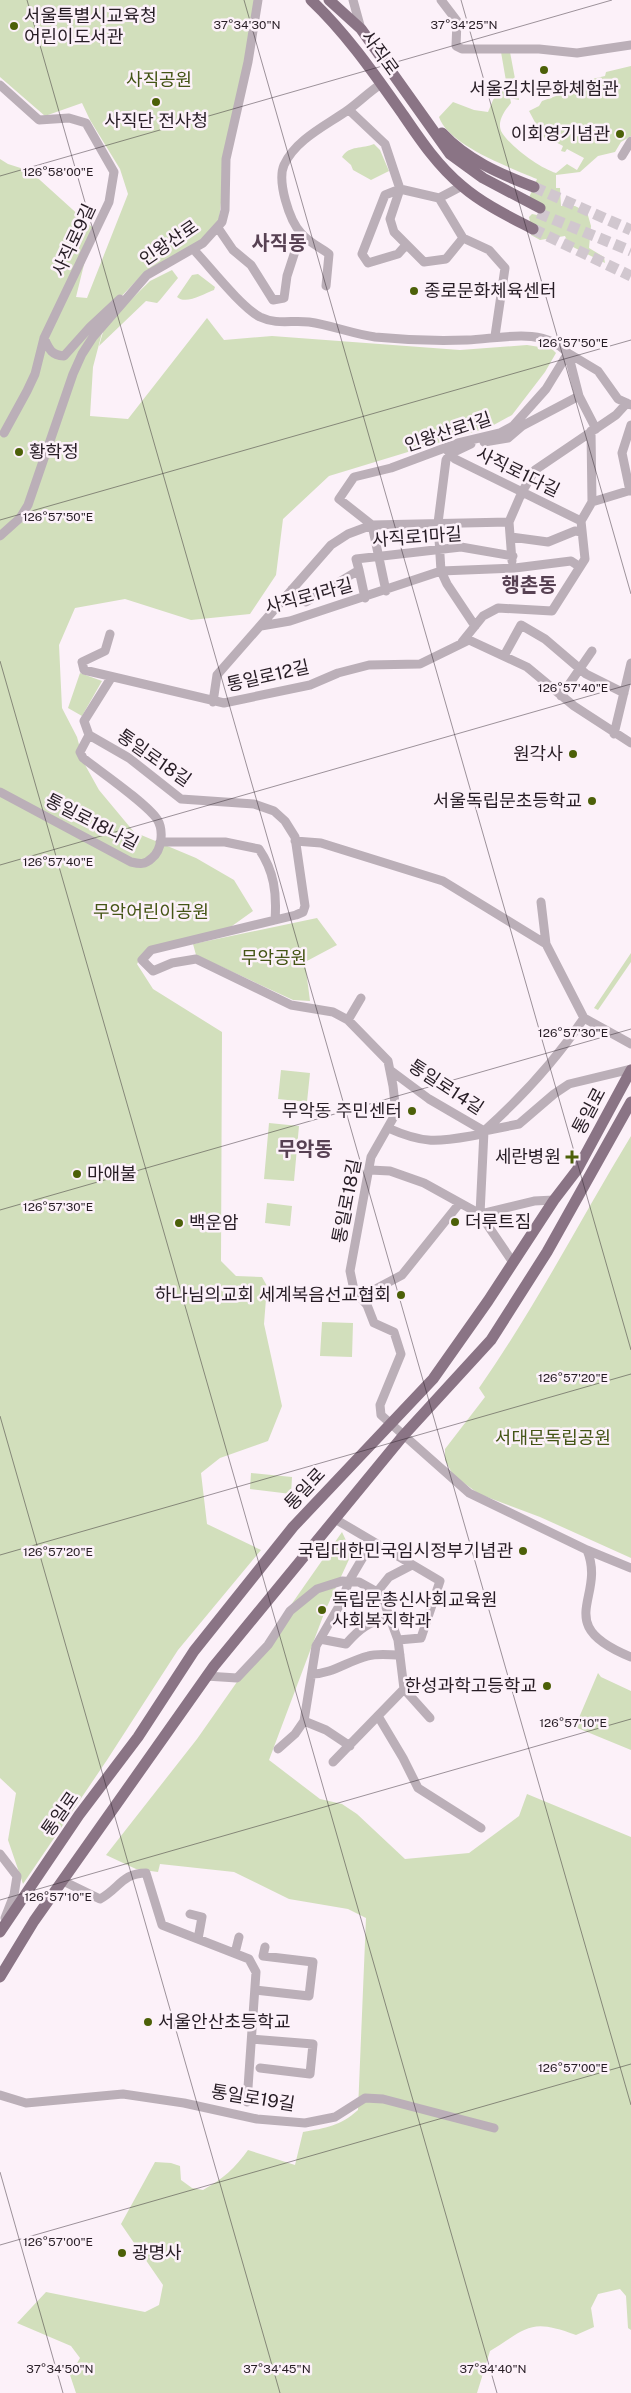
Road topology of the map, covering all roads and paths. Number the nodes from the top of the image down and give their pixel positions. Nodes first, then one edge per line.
1 (258, 0) edge
2 (311, 0) edge
3 (329, 0) edge
4 (353, 0) edge
5 (441, 0) edge
6 (361, 29) junction
7 (631, 45) edge
8 (381, 84) junction
9 (0, 85) edge
10 (349, 110) junction
11 (421, 116) junction
12 (415, 132) junction
13 (631, 141) edge
14 (622, 156) dead end
15 (462, 186) junction
16 (534, 187) tunnel mouth
17 (400, 189) junction
18 (439, 198) junction
19 (218, 228) junction
20 (533, 229) tunnel mouth
21 (300, 233) junction
22 (463, 238) junction
23 (406, 245) junction
24 (194, 250) junction
25 (147, 275) junction
26 (326, 286) dead end
27 (495, 336) junction
28 (44, 338) junction
29 (568, 353) junction
30 (579, 396) junction
31 (629, 404) edge
32 (631, 425) edge
33 (594, 430) junction
34 (4, 433) dead end
35 (448, 451) junction
36 (630, 491) edge
37 (522, 492) junction
38 (592, 502) junction
39 (509, 522) junction
40 (581, 522) junction
41 (438, 524) junction
42 (372, 525) junction
43 (582, 532) junction
44 (0, 536) edge
45 (511, 537) junction
46 (440, 548) junction
47 (378, 555) junction
48 (513, 556) junction
49 (580, 567) junction
50 (512, 568) junction
51 (359, 570) junction
52 (441, 571) junction
53 (292, 589) junction
54 (386, 591) junction
55 (365, 598) junction
56 (260, 626) junction
57 (475, 626) junction
58 (110, 634) dead end
59 (459, 645) junction
60 (592, 651) dead end
61 (504, 656) junction
62 (631, 663) edge
63 (580, 669) junction
64 (111, 678) junction
65 (624, 693) junction
66 (562, 696) junction
67 (213, 702) junction
68 (614, 734) junction
69 (89, 735) junction
70 (631, 742) edge
71 (0, 792) edge
72 (295, 841) junction
73 (160, 842) junction
74 (542, 902) dead end
75 (275, 920) junction
76 (546, 944) junction
77 (361, 998) dead end
78 (584, 1018) junction
79 (348, 1020) junction
80 (631, 1044) edge
81 (390, 1070) junction
82 (631, 1070) edge
83 (631, 1102) edge
84 (388, 1128) junction
85 (483, 1132) junction
86 (370, 1170) junction
87 (554, 1200) junction
88 (459, 1204) junction
89 (480, 1214) junction
90 (512, 1261) junction
91 (367, 1305) junction
92 (389, 1424) junction
93 (403, 1436) junction
94 (335, 1519) junction
95 (372, 1542) junction
96 (587, 1550) junction
97 (412, 1565) junction
98 (631, 1568) edge
99 (349, 1581) junction
100 (376, 1592) junction
101 (389, 1617) junction
102 (320, 1639) junction
103 (398, 1640) junction
104 (400, 1655) junction
105 (631, 1657) edge
106 (312, 1674) junction
107 (206, 1676) junction
108 (404, 1689) junction
109 (378, 1716) junction
110 (430, 1718) dead end
111 (304, 1721) junction
112 (350, 1746) junction
113 (278, 1749) dead end
114 (333, 1762) dead end
115 (481, 1828) dead end
116 (0, 1854) edge
117 (63, 1881) junction
118 (190, 1914) dead end
119 (0, 1927) edge
120 (0, 1932) edge
121 (239, 1937) dead end
122 (198, 1939) junction
123 (265, 1947) dead end
124 (235, 1953) junction
125 (0, 1977) edge
126 (255, 1990) junction
127 (252, 2039) junction
128 (260, 2068) dead end
129 (0, 2095) edge
130 (247, 2102) dead end
131 (494, 2128) dead end

1 - 19 street, 인왕산로
2 - 8 main road, 사직로
3 - 6 main road, 사직로
4 - 6 street
5 - 7 street
6 - 11 main road, 사직로
8 - 10 street
8 - 12 main road, 사직로
9 - 28 street, 사직로9길
10 - 17 street
10 - 21 street
11 - 12 main road, 사직로
11 - 16 main road, 사직로
12 - 15 main road, 사직로
13 - 14 street
15 - 18 street
15 - 20 main road, 사직로
17 - 18 street
17 - 23 street
17 - 23 street
18 - 22 street
19 - 21 street
19 - 24 street, 인왕산로
21 - 26 street
22 - 23 street
22 - 27 street
24 - 25 street, 인왕산로
24 - 27 street
25 - 28 street
25 - 44 street, 인왕산로
27 - 29 street
28 - 34 street, 사직로9길
29 - 30 street
29 - 31 street
29 - 35 street, 인왕산로1길
30 - 33 street
30 - 35 street
31 - 33 street
32 - 36 street
33 - 37 street
33 - 38 street
35 - 37 street, 사직로1다길
35 - 41 street
35 - 42 street, 인왕산로1길
36 - 38 street
37 - 39 street
37 - 40 street, 사직로1다길
38 - 40 street
39 - 41 street
39 - 45 street
40 - 43 street
41 - 42 street
41 - 46 street
42 - 47 street
42 - 53 street
43 - 45 street
43 - 49 street
45 - 48 street
46 - 47 street, 사직로1마길
46 - 48 street, 사직로1마길
46 - 52 street
47 - 51 street, 사직로1마길
47 - 54 street
48 - 50 street
49 - 50 street, 사직로1라길
49 - 57 street
50 - 52 street, 사직로1라길
51 - 53 street, 사직로1마길
51 - 55 street, 사직로1라길
52 - 54 street, 사직로1라길
52 - 57 street
53 - 56 street
54 - 55 street, 사직로1라길
55 - 56 street, 사직로1라길
56 - 67 street
57 - 59 street
58 - 64 street, 통일로12길
59 - 61 street, 통일로12길
59 - 67 street, 통일로12길
60 - 63 street
61 - 63 street
61 - 66 street, 통일로12길
62 - 65 street
63 - 65 street
63 - 66 street
64 - 67 street, 통일로12길
64 - 69 street, 통일로18길
65 - 68 street
66 - 68 street, 통일로12길
68 - 70 street, 통일로12길
69 - 72 street, 통일로18길
69 - 73 street, 통일로18나길
71 - 73 street, 통일로18나길
72 - 75 street, 통일로18길
72 - 76 street
73 - 75 street, 통일로18나길
74 - 76 street
75 - 79 street, 통일로18길
76 - 78 street
77 - 79 street
78 - 80 street
78 - 85 street, 통일로14길
79 - 81 street, 통일로18길
81 - 84 street, 통일로18길
81 - 85 street, 통일로14길
82 - 85 street, 통일로14길
82 - 87 main road, 통일로
83 - 93 main road, 통일로
84 - 85 street, 통일로14길
84 - 86 street, 통일로18길
85 - 89 street
86 - 88 street
86 - 91 street, 통일로18길
87 - 89 street
87 - 90 main road, 통일로
88 - 89 street
88 - 91 street
89 - 90 street
90 - 92 main road, 통일로
91 - 92 street, 통일로18길
92 - 93 street, 통일로18길
92 - 120 main road, 통일로
93 - 94 main road, 통일로
93 - 96 street
94 - 95 street
94 - 107 main road, 통일로
95 - 97 street
95 - 99 street
96 - 98 street
96 - 105 street
97 - 100 street
97 - 103 street
99 - 100 street
99 - 102 street
99 - 107 street
100 - 101 street
101 - 102 street
101 - 103 street
102 - 106 street
103 - 104 street
104 - 106 street
104 - 108 street
106 - 111 street
107 - 117 main road, 통일로
108 - 109 street
108 - 110 street
109 - 112 street
109 - 115 street
111 - 112 street
111 - 113 street
112 - 114 street
116 - 119 street
117 - 122 street
117 - 125 main road, 통일로
118 - 122 street
121 - 124 street
122 - 124 street
123 - 126 street
124 - 126 street
126 - 127 street
127 - 128 street
127 - 130 street
129 - 131 street, 통일로19길

